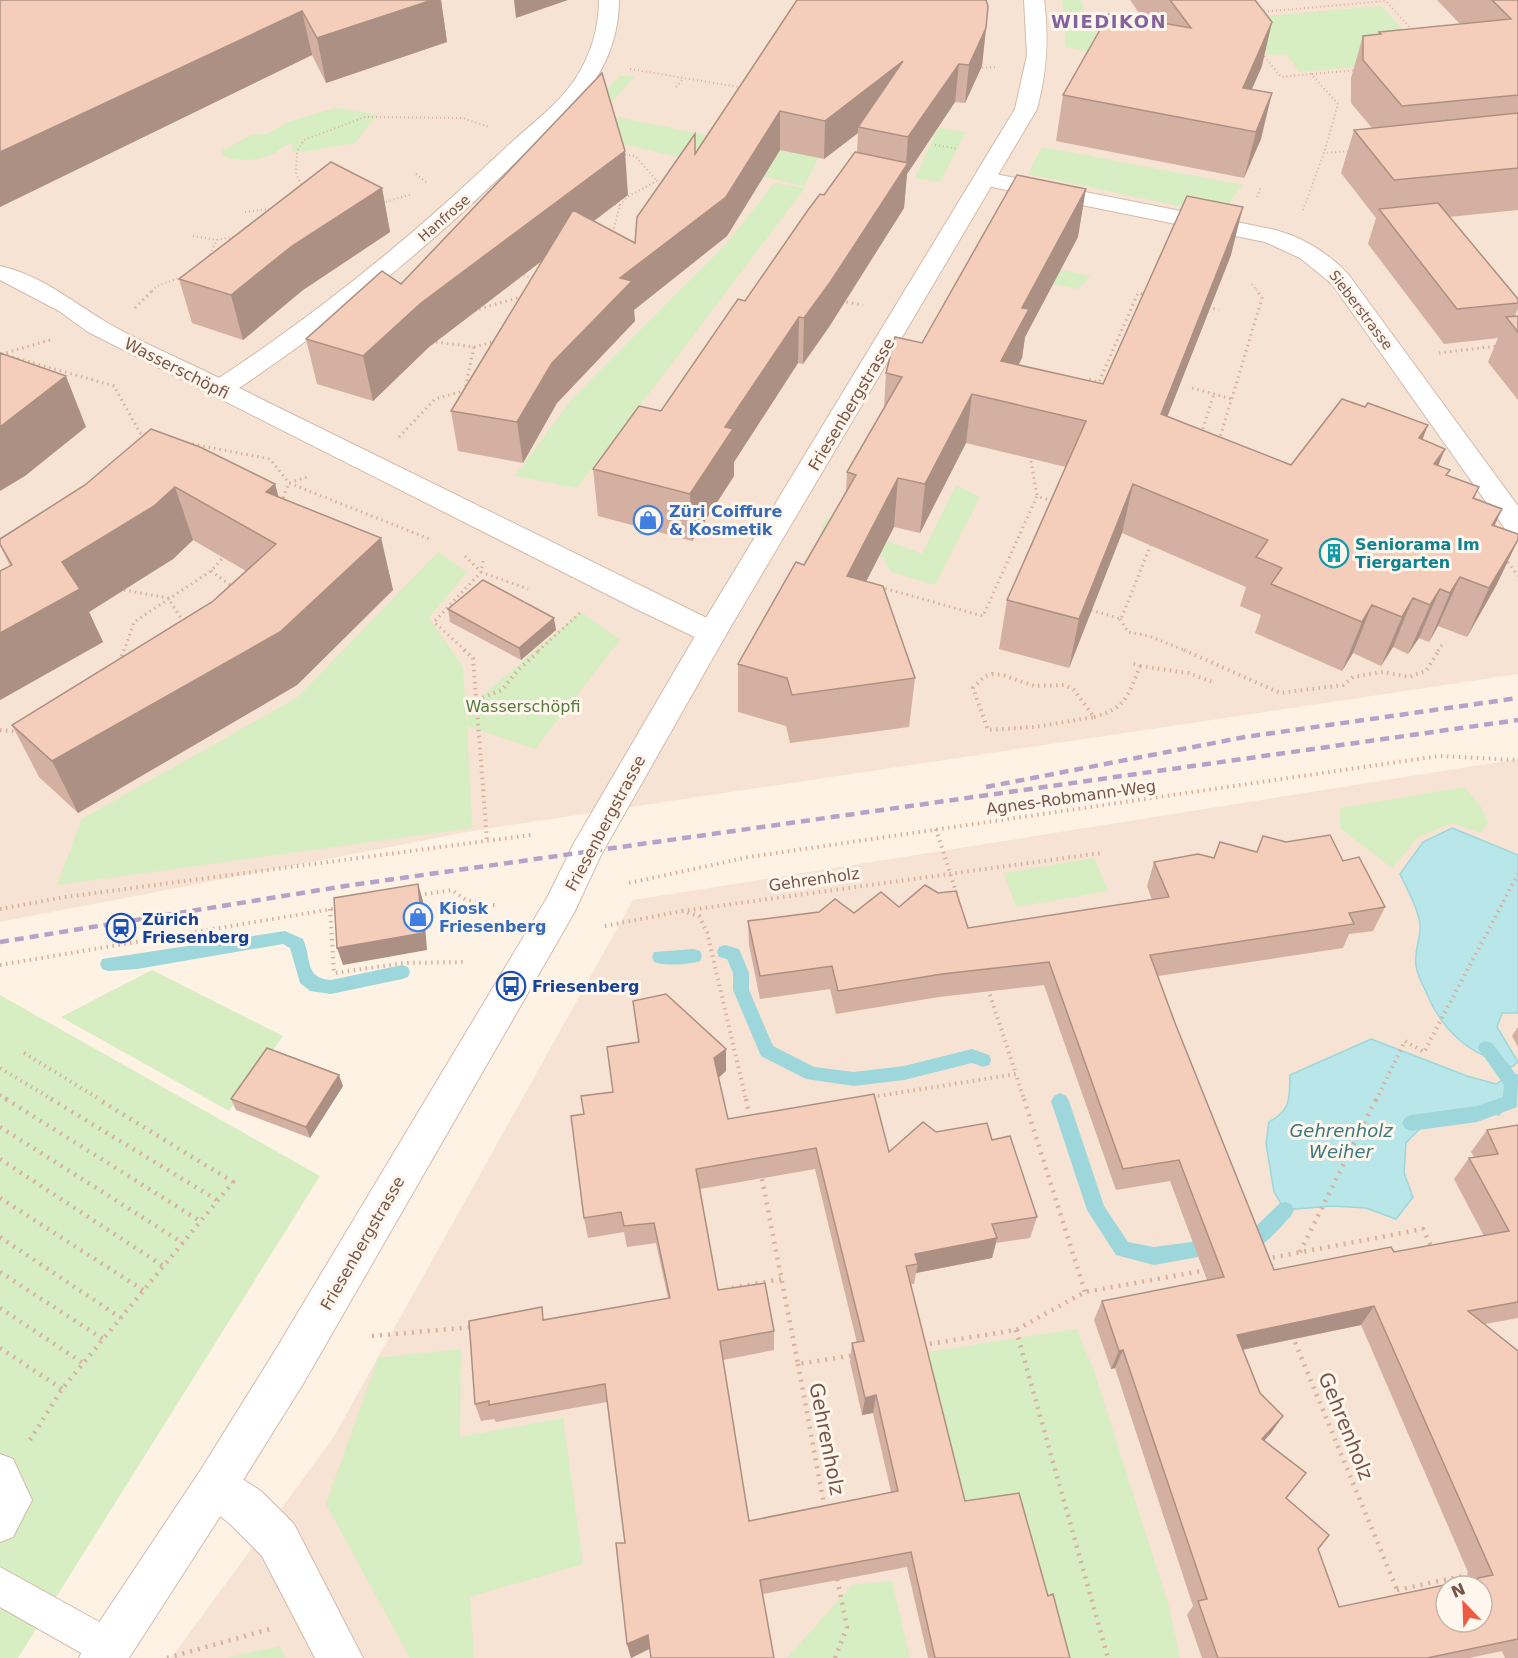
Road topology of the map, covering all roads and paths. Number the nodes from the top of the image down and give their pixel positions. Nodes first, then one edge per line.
1 (609, 0) edge
2 (1034, 0) edge
3 (1385, 0) edge
4 (1252, 12) edge
5 (1418, 36) edge
6 (1259, 50) edge
7 (975, 68) edge
8 (1007, 68) dead end
9 (629, 69) dead end
10 (1366, 69) edge
11 (1311, 74) junction
12 (684, 78) junction
13 (676, 87) dead end
14 (754, 89) edge
15 (494, 129) dead end
16 (935, 145) dead end
17 (962, 150) dead end
18 (1357, 150) edge
19 (611, 153) edge
20 (1324, 153) junction
21 (416, 174) dead end
22 (985, 179) junction
23 (657, 181) junction
24 (667, 187) edge
25 (433, 188) dead end
26 (305, 193) edge
27 (417, 193) dead end
28 (601, 202) edge
29 (376, 205) edge
30 (620, 205) junction
31 (274, 208) edge
32 (245, 212) dead end
33 (1302, 213) dead end
34 (246, 234) edge
35 (193, 236) dead end
36 (610, 239) edge
37 (217, 240) junction
38 (206, 261) edge
39 (514, 272) edge
40 (0, 273) edge
41 (190, 275) edge
42 (540, 275) edge
43 (531, 278) junction
44 (1252, 284) dead end
45 (535, 285) edge
46 (529, 295) edge
47 (1150, 295) edge
48 (831, 298) edge
49 (864, 305) dead end
50 (1208, 307) edge
51 (134, 309) dead end
52 (479, 309) dead end
53 (1219, 310) edge
54 (60, 338) dead end
55 (498, 340) edge
56 (436, 342) dead end
57 (1507, 345) dead end
58 (474, 347) junction
59 (1, 355) edge
60 (1397, 358) junction
61 (1084, 388) edge
62 (1192, 388) edge
63 (219, 389) junction
64 (465, 390) junction
65 (474, 392) edge
66 (1214, 394) junction
67 (1232, 399) junction
68 (151, 436) edge
69 (398, 439) dead end
70 (183, 442) edge
71 (1198, 442) edge
72 (1218, 445) edge
73 (1031, 461) dead end
74 (317, 473) dead end
75 (289, 483) junction
76 (1036, 496) junction
77 (280, 504) edge
78 (1063, 504) edge
79 (1518, 526) edge
80 (1154, 536) edge
81 (438, 542) dead end
82 (231, 548) edge
83 (485, 550) dead end
84 (460, 551) dead end
85 (211, 571) junction
86 (481, 572) junction
87 (880, 587) edge
88 (124, 590) dead end
89 (237, 590) edge
90 (532, 590) dead end
91 (168, 598) junction
92 (574, 605) dead end
93 (1091, 610) edge
94 (1119, 618) junction
95 (186, 628) edge
96 (712, 633) junction
97 (1443, 643) dead end
98 (1131, 663) dead end
99 (1140, 666) junction
100 (117, 668) edge
101 (1215, 683) dead end
102 (477, 700) junction
103 (1095, 718) junction
104 (0, 730) edge
105 (31, 733) edge
106 (1518, 760) edge
107 (936, 829) junction
108 (531, 836) dead end
109 (487, 840) junction
110 (1101, 853) dead end
111 (950, 874) junction
112 (1518, 874) edge
113 (629, 883) dead end
114 (408, 897) edge
115 (0, 906) edge
116 (498, 906) dead end
117 (961, 906) edge
118 (341, 907) edge
119 (330, 909) junction
120 (682, 911) junction
121 (605, 926) dead end
122 (466, 962) dead end
123 (0, 965) edge
124 (987, 987) edge
125 (24, 1053) dead end
126 (0, 1068) edge
127 (1016, 1074) junction
128 (0, 1095) edge
129 (865, 1098) edge
130 (761, 1114) edge
131 (750, 1116) junction
132 (752, 1126) edge
133 (0, 1127) edge
134 (0, 1159) edge
135 (762, 1179) edge
136 (0, 1198) edge
137 (217, 1200) junction
138 (200, 1221) junction
139 (0, 1237) edge
140 (183, 1243) junction
141 (1300, 1252) junction
142 (1434, 1252) edge
143 (163, 1266) junction
144 (1214, 1269) edge
145 (1266, 1271) edge
146 (0, 1272) edge
147 (781, 1279) junction
148 (724, 1289) edge
149 (143, 1290) junction
150 (1085, 1292) junction
151 (0, 1308) edge
152 (121, 1317) junction
153 (479, 1326) edge
154 (1288, 1326) edge
155 (1016, 1330) junction
156 (372, 1336) dead end
157 (103, 1340) junction
158 (913, 1346) edge
159 (0, 1348) edge
160 (867, 1353) edge
161 (83, 1363) junction
162 (798, 1364) junction
163 (62, 1389) junction
164 (2, 1477) edge
165 (215, 1486) junction
166 (827, 1520) edge
167 (0, 1524) edge
168 (837, 1578) edge
169 (1434, 1583) edge
170 (0, 1586) edge
171 (1397, 1590) junction
172 (1403, 1604) edge
173 (282, 1626) dead end
174 (105, 1653) edge
175 (166, 1658) edge
176 (340, 1658) edge
177 (835, 1658) edge
178 (1108, 1658) edge

1 - 63 street, Hanfrose
2 - 22 street, Friesenbergstrasse
3 - 4 path
3 - 5 path
6 - 11 path
7 - 8 path
9 - 12 path
10 - 11 path
11 - 20 path
12 - 13 path
12 - 14 path
15 - 26 path
16 - 17 path
18 - 20 path
19 - 23 path
20 - 33 path
21 - 25 path
22 - 60 street, Sieberstrasse
22 - 96 street, Friesenbergstrasse
23 - 24 path
23 - 30 path
27 - 29 path
28 - 30 path
30 - 36 path
31 - 32 path
34 - 37 path
35 - 37 path
37 - 38 path
39 - 43 path
40 - 63 street, Wasserschöpfi
41 - 51 path
42 - 43 path
43 - 45 path
44 - 67 path
46 - 52 path
47 - 61 path
48 - 49 path
50 - 53 path
54 - 59 path
55 - 58 path
56 - 58 path
57 - 60 path
58 - 64 path
59 - 68 path
60 - 79 street, Sieberstrasse
62 - 66 path
63 - 96 street, Wasserschöpfi
64 - 65 path
64 - 69 path
66 - 67 path
66 - 71 path
67 - 72 path
70 - 75 path
73 - 76 path
74 - 75 path
75 - 77 path
75 - 81 path
76 - 78 path
76 - 87 path
80 - 94 path
82 - 85 path
83 - 86 path
84 - 86 path
85 - 89 path
85 - 91 path
86 - 90 path
86 - 102 path
88 - 91 path
91 - 95 path
91 - 100 path
92 - 102 path
93 - 94 path
94 - 97 path
96 - 165 street, Friesenbergstrasse
98 - 99 path
99 - 101 path
99 - 103 path
102 - 109 path
103 - 103 path
104 - 105 path
106 - 107 path, Agnes-Robmann-Weg
107 - 111 path
107 - 113 path, Agnes-Robmann-Weg
108 - 109 path
109 - 115 path
110 - 111 path, Gehrenholz
111 - 117 path
111 - 120 path, Gehrenholz
112 - 141 path
114 - 116 path
118 - 119 path
119 - 122 path
119 - 123 path
120 - 121 path, Gehrenholz
120 - 131 path
124 - 127 path
125 - 137 path
126 - 137 path
127 - 129 path
127 - 150 path
128 - 138 path
130 - 131 path
131 - 132 path
133 - 140 path
134 - 143 path
135 - 147 path, Gehrenholz
136 - 149 path
137 - 138 path
138 - 140 path
139 - 152 path
140 - 143 path
141 - 142 path
141 - 145 path
143 - 149 path
144 - 150 path
146 - 157 path
147 - 148 path
147 - 162 path, Gehrenholz
149 - 152 path
150 - 155 path
151 - 161 path
152 - 157 path
153 - 156 path
154 - 171 path, Gehrenholz
155 - 158 path
155 - 178 path
157 - 161 path
159 - 163 path
160 - 162 path, Gehrenholz
161 - 163 path
162 - 166 path, Gehrenholz
163 - 164 path
164 - 167 lane
165 - 174 street, Friesenbergstrasse
165 - 176 street
168 - 177 path
169 - 171 path
170 - 174 lane
171 - 172 path, Gehrenholz
173 - 175 path

